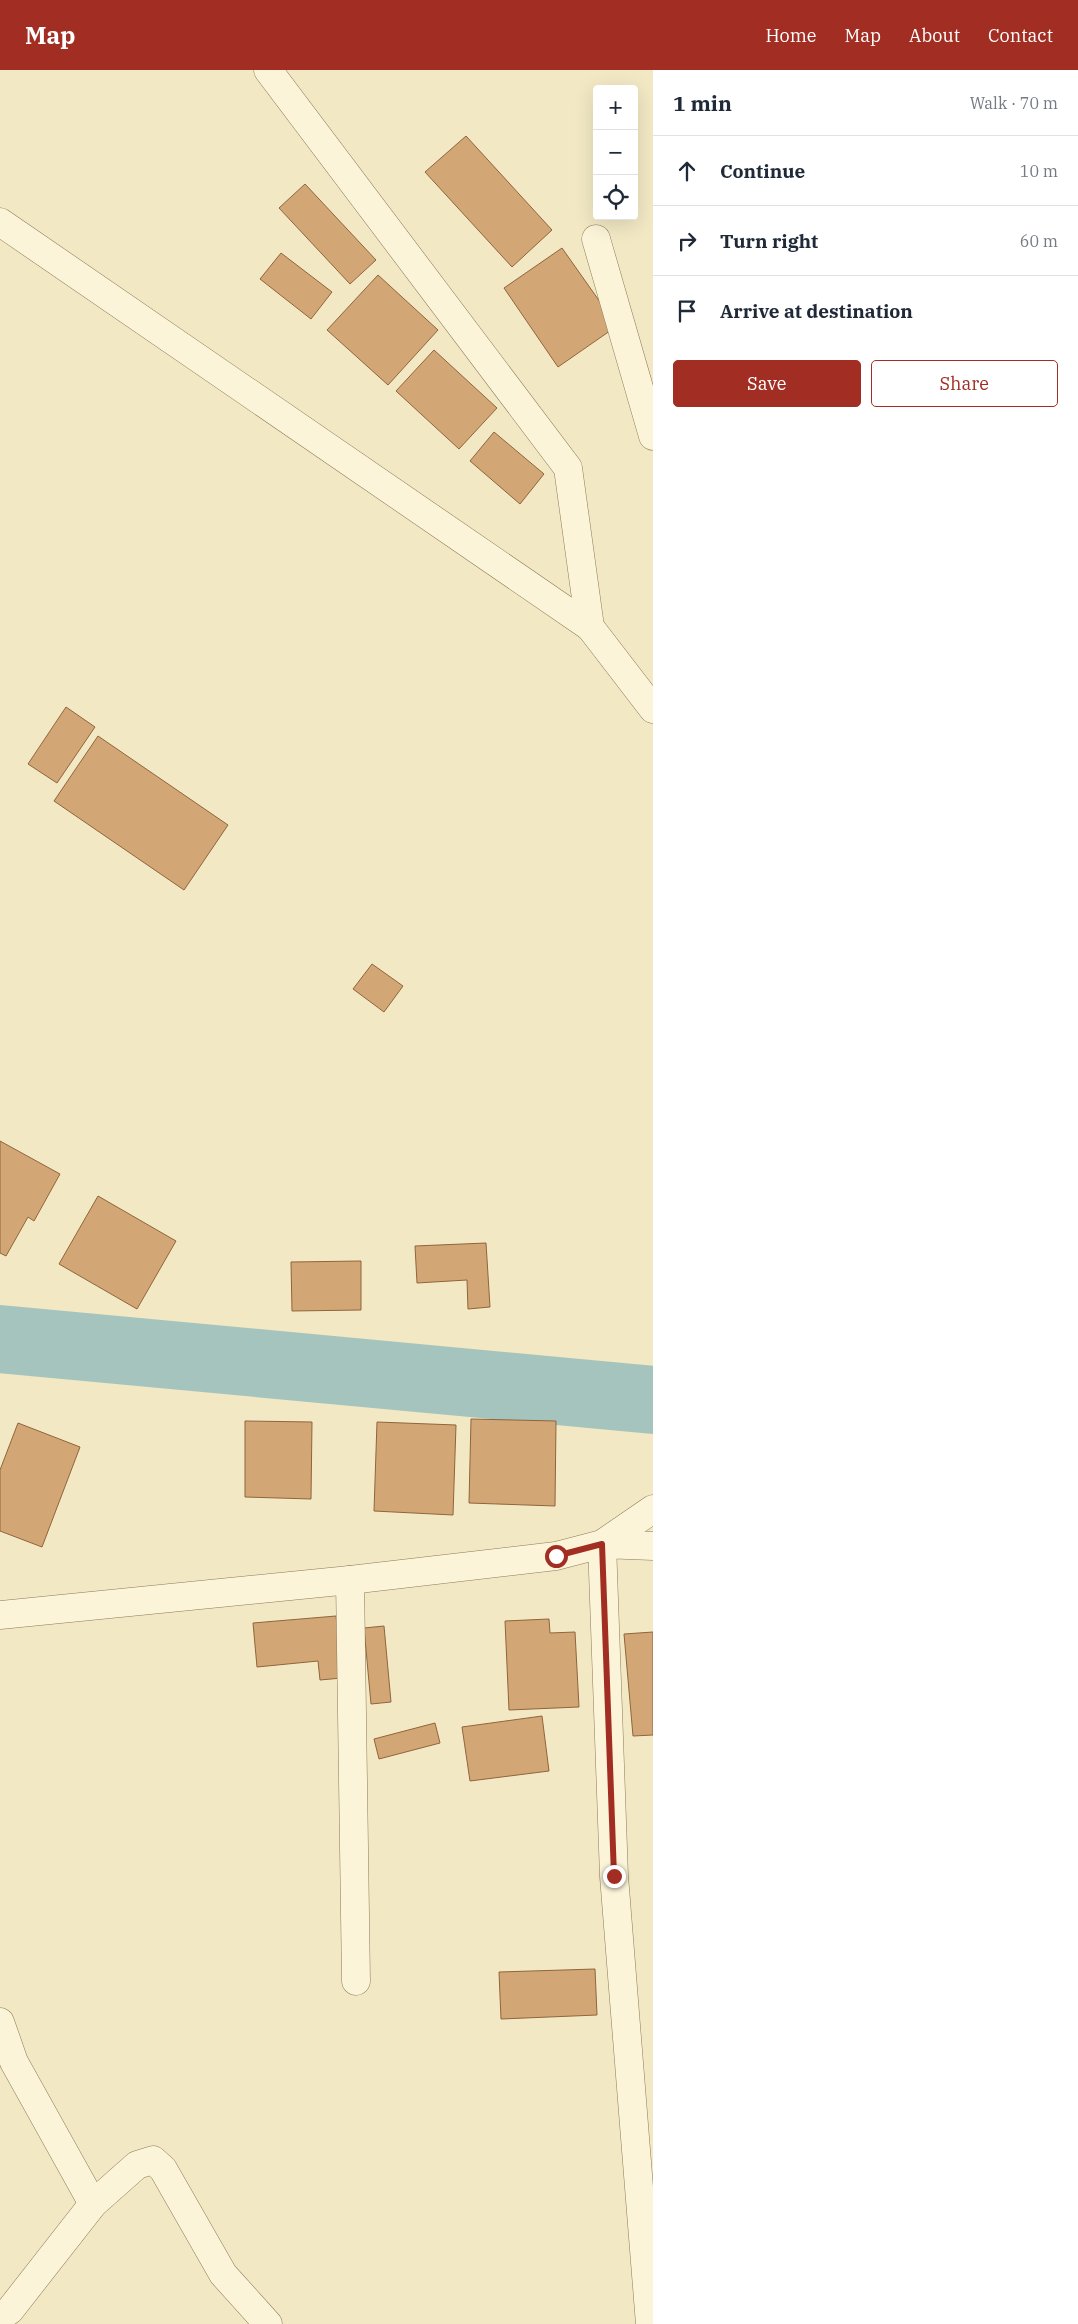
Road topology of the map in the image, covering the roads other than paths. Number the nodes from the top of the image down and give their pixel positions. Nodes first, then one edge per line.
1 (268, 70) edge
2 (0, 222) edge
3 (596, 239) dead end
4 (653, 436) edge
5 (590, 627) junction
6 (653, 709) edge
7 (653, 1509) edge
8 (602, 1544) junction
9 (653, 1546) edge
10 (350, 1580) junction
11 (0, 1615) edge
12 (356, 1981) dead end
13 (0, 2022) edge
14 (93, 2204) junction
15 (0, 2317) edge
16 (268, 2324) edge
17 (650, 2324) edge

1 - 5 street
2 - 5 street
3 - 4 street
5 - 6 street
7 - 8 street
8 - 9 street
8 - 10 street
8 - 17 street
10 - 11 street
10 - 12 street
13 - 14 street
14 - 15 street
14 - 16 street

